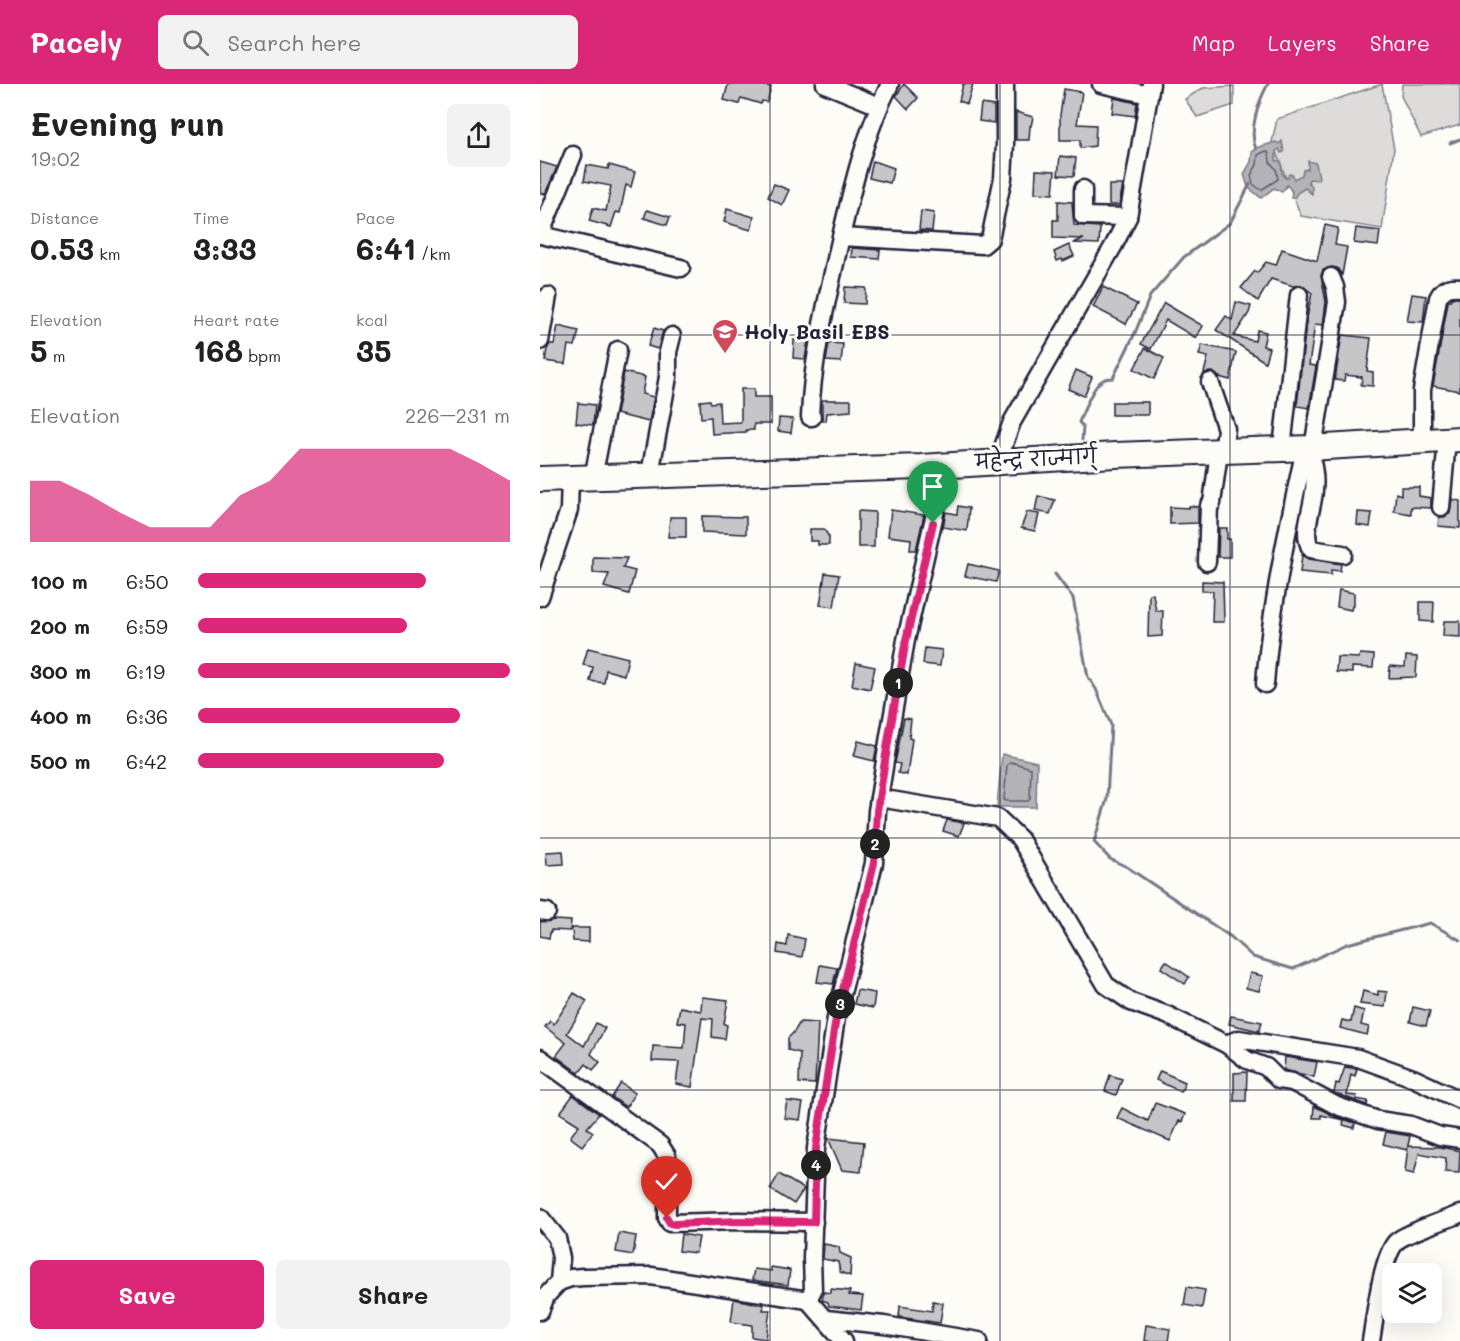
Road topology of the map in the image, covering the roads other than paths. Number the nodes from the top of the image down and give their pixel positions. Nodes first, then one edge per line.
1 (825, 84) edge
2 (890, 84) edge
3 (1005, 84) edge
4 (1101, 84) edge
5 (1150, 89) edge
6 (879, 106) junction
7 (573, 155) dead end
8 (1083, 189) dead end
9 (1128, 217) junction
10 (541, 235) edge
11 (841, 237) junction
12 (681, 268) dead end
13 (1331, 276) dead end
14 (1460, 287) edge
15 (1299, 295) dead end
16 (548, 296) dead end
17 (672, 336) dead end
18 (540, 341) edge
19 (618, 350) dead end
20 (1210, 382) dead end
21 (812, 417) dead end
22 (1453, 440) edge
23 (1422, 442) junction
24 (1302, 448) junction
25 (1221, 452) junction
26 (998, 461) junction
27 (946, 465) junction
28 (651, 476) junction
29 (582, 478) junction
30 (540, 479) edge
31 (1441, 507) dead end
32 (1343, 554) dead end
33 (1207, 562) dead end
34 (540, 597) edge
35 (1265, 684) dead end
36 (879, 798) junction
37 (1226, 1044) junction
38 (540, 1058) edge
39 (1460, 1100) edge
40 (1460, 1139) edge
41 (1460, 1214) edge
42 (540, 1217) edge
43 (814, 1222) junction
44 (559, 1282) junction
45 (808, 1300) junction
46 (540, 1311) edge
47 (826, 1319) junction
48 (844, 1341) edge
49 (979, 1341) edge
50 (1371, 1341) edge

1 - 6 street
2 - 6 street
3 - 11 street
4 - 5 street
5 - 9 street
6 - 11 street
7 - 10 street
8 - 9 street
9 - 26 street
10 - 12 street
11 - 21 street
13 - 24 street
14 - 23 street
15 - 24 street
16 - 18 street
17 - 28 street
19 - 29 street
20 - 25 street
22 - 23 highway, महेन्द्र राज्मार्ग्
22 - 31 street
23 - 24 highway, महेन्द्र राज्मार्ग्
24 - 25 highway, महेन्द्र राज्मार्ग्
24 - 32 street
24 - 35 street
25 - 26 highway, महेन्द्र राज्मार्ग्
25 - 33 street
26 - 27 highway, महेन्द्र राज्मार्ग्
27 - 28 highway, महेन्द्र राज्मार्ग्
27 - 36 street
28 - 29 highway, महेन्द्र राज्मार्ग्
29 - 30 highway, महेन्द्र राज्मार्ग्
29 - 34 street
36 - 37 street
36 - 43 street
37 - 39 street
37 - 40 street
38 - 43 street
41 - 50 street
42 - 44 street
43 - 45 street
44 - 45 street
44 - 46 street
45 - 47 street
47 - 48 street
47 - 49 street

